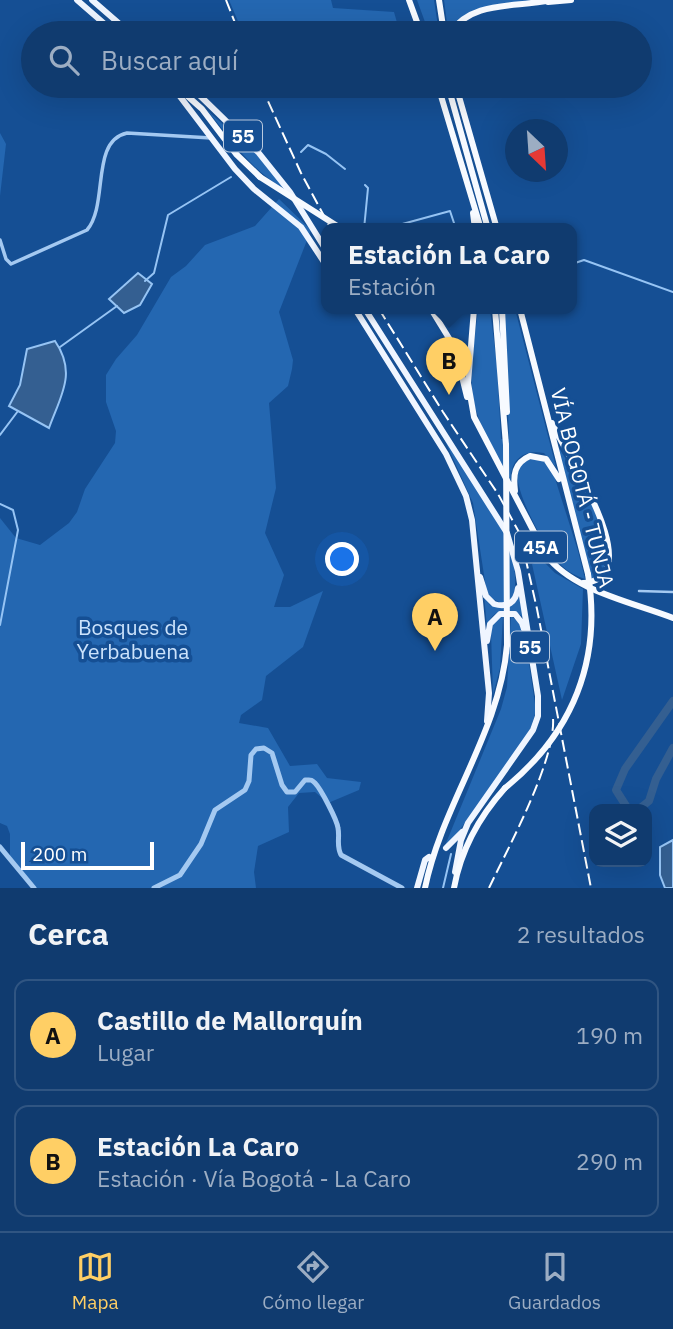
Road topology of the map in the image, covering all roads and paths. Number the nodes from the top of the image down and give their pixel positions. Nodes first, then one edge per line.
1 (77, 0) edge
2 (92, 0) edge
3 (409, 0) edge
4 (439, 0) edge
5 (571, 0) edge
6 (547, 1) edge
7 (101, 21) edge
8 (116, 21) edge
9 (417, 21) edge
10 (442, 21) edge
11 (460, 21) edge
12 (183, 98) edge
13 (189, 98) edge
14 (204, 98) edge
15 (442, 98) edge
16 (451, 98) edge
17 (459, 98) edge
18 (211, 138) junction
19 (467, 183) junction
20 (333, 223) edge
21 (474, 223) edge
22 (479, 223) edge
23 (486, 223) edge
24 (495, 223) edge
25 (0, 240) edge
26 (321, 241) edge
27 (321, 256) edge
28 (358, 314) edge
29 (368, 314) edge
30 (434, 314) edge
31 (474, 314) edge
32 (495, 314) edge
33 (502, 314) edge
34 (521, 314) edge
35 (538, 383) junction
36 (474, 417) junction
37 (506, 445) junction
38 (566, 494) junction
39 (516, 497) junction
40 (477, 569) junction
41 (518, 572) junction
42 (582, 583) junction
43 (639, 590) dead end
44 (673, 592) edge
45 (673, 618) edge
46 (485, 657) junction
47 (534, 669) junction
48 (486, 727) junction
49 (471, 818) junction
50 (0, 847) edge
51 (446, 848) dead end
52 (429, 857) dead end
53 (34, 888) edge
54 (154, 888) edge
55 (402, 888) edge
56 (417, 888) edge
57 (425, 888) edge
58 (454, 888) edge

1 - 7 main road
2 - 8 main road
3 - 9 highway
4 - 10 highway
5 - 6 highway
6 - 11 highway
12 - 18 main road, 55
13 - 20 highway, bridge
14 - 26 main road, 55
15 - 19 highway
16 - 23 highway
17 - 24 highway
18 - 25 street
18 - 27 main road, 55
19 - 21 highway
19 - 22 highway
28 - 40 main road, 55
29 - 41 main road, 55
30 - 36 highway
31 - 36 highway, 45A
32 - 37 highway, 55
33 - 37 highway, 55
34 - 35 highway, VÍA BOGOTÁ - TUNJA / 55
35 - 38 highway, VÍA BOGOTÁ - TUNJA / 55
35 - 42 highway
36 - 39 highway, 45A
37 - 48 highway, 55, bridge
38 - 39 highway
38 - 58 highway, VÍA BOGOTÁ - TUNJA / 55, bridge
39 - 42 highway, 45A
40 - 41 main road
40 - 46 main road, 55
41 - 47 main road, 55
42 - 45 highway, 45A
43 - 44 street
46 - 47 main road
46 - 48 main road, 55
47 - 49 main road, 55
48 - 57 highway, 55
49 - 51 main road
49 - 58 main road, 55
50 - 53 street
52 - 56 main road
54 - 55 street

